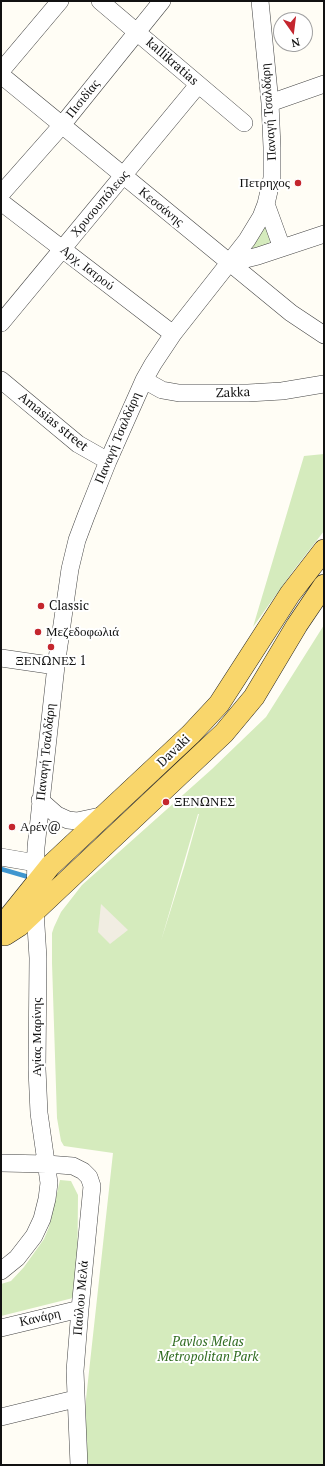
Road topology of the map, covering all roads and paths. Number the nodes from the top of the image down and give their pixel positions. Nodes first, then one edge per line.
1 (60, 1) edge
2 (100, 1) edge
3 (162, 1) edge
4 (260, 1) edge
5 (137, 32) junction
6 (1, 72) edge
7 (1, 75) edge
8 (324, 84) edge
9 (198, 85) junction
10 (270, 103) junction
11 (244, 123) dead end
12 (62, 125) junction
13 (123, 175) junction
14 (1, 194) edge
15 (1, 202) edge
16 (266, 204) junction
17 (324, 234) edge
18 (282, 248) junction
19 (62, 249) junction
20 (230, 263) junction
21 (1, 323) edge
22 (173, 334) junction
23 (324, 335) edge
24 (1, 380) edge
25 (144, 380) junction
26 (324, 384) edge
27 (108, 461) junction
28 (324, 550) edge
29 (324, 585) edge
30 (1, 658) edge
31 (56, 666) junction
32 (40, 800) junction
33 (106, 815) junction
34 (1, 857) edge
35 (36, 863) junction
36 (35, 885) junction
37 (35, 910) junction
38 (1, 932) edge
39 (1, 936) edge
40 (1, 1163) edge
41 (47, 1164) junction
42 (1, 1271) edge
43 (80, 1309) junction
44 (1, 1328) edge
45 (75, 1399) junction
46 (1, 1417) edge
47 (78, 1465) edge

1 - 6 street
2 - 5 street, kallikratias
3 - 5 street, Πισιδίας
4 - 10 street, Παναγή Τσαλδάρη
5 - 9 street, kallikratias
5 - 12 street, Πισιδίας
7 - 12 street, Κεσσάνης
8 - 10 street
9 - 11 street, kallikratias
9 - 13 street, Χρυσουπόλεως
10 - 16 street, Παναγή Τσαλδάρη
12 - 13 street, Κεσσάνης
12 - 14 street, Πισιδίας
13 - 19 street, Χρυσουπόλεως
13 - 20 street, Κεσσάνης
15 - 19 street, Αρχ. Ιατρού
16 - 18 street
16 - 20 street, Παναγή Τσαλδάρη
17 - 18 street
18 - 20 street
19 - 21 street, Χρυσουπόλεως
19 - 22 street, Αρχ. Ιατρού
20 - 22 street, Παναγή Τσαλδάρη
20 - 23 street, Κεσσάνης
22 - 25 street, Παναγή Τσαλδάρη
24 - 27 street, Amasias street
25 - 26 street, Zakka
25 - 27 street, Παναγή Τσαλδάρη
27 - 31 street, Παναγή Τσαλδάρη
28 - 33 main road, Davaki
29 - 37 main road, Davaki
30 - 31 street
31 - 32 street, Παναγή Τσαλδάρη
32 - 33 street
32 - 35 street, Παναγή Τσαλδάρη
33 - 36 main road, Davaki
34 - 35 street
35 - 36 street, Παναγή Τσαλδάρη
36 - 37 street, Παναγή Τσαλδάρη
36 - 38 main road, Davaki
37 - 39 main road, Davaki
37 - 41 street, Αγίας Μαρίνης
40 - 41 street, Παύλου Μελά
41 - 42 street
41 - 43 street, Παύλου Μελά
43 - 44 street, Κανάρη
43 - 45 street, Παύλου Μελά
45 - 46 street
45 - 47 street, Παύλου Μελά

